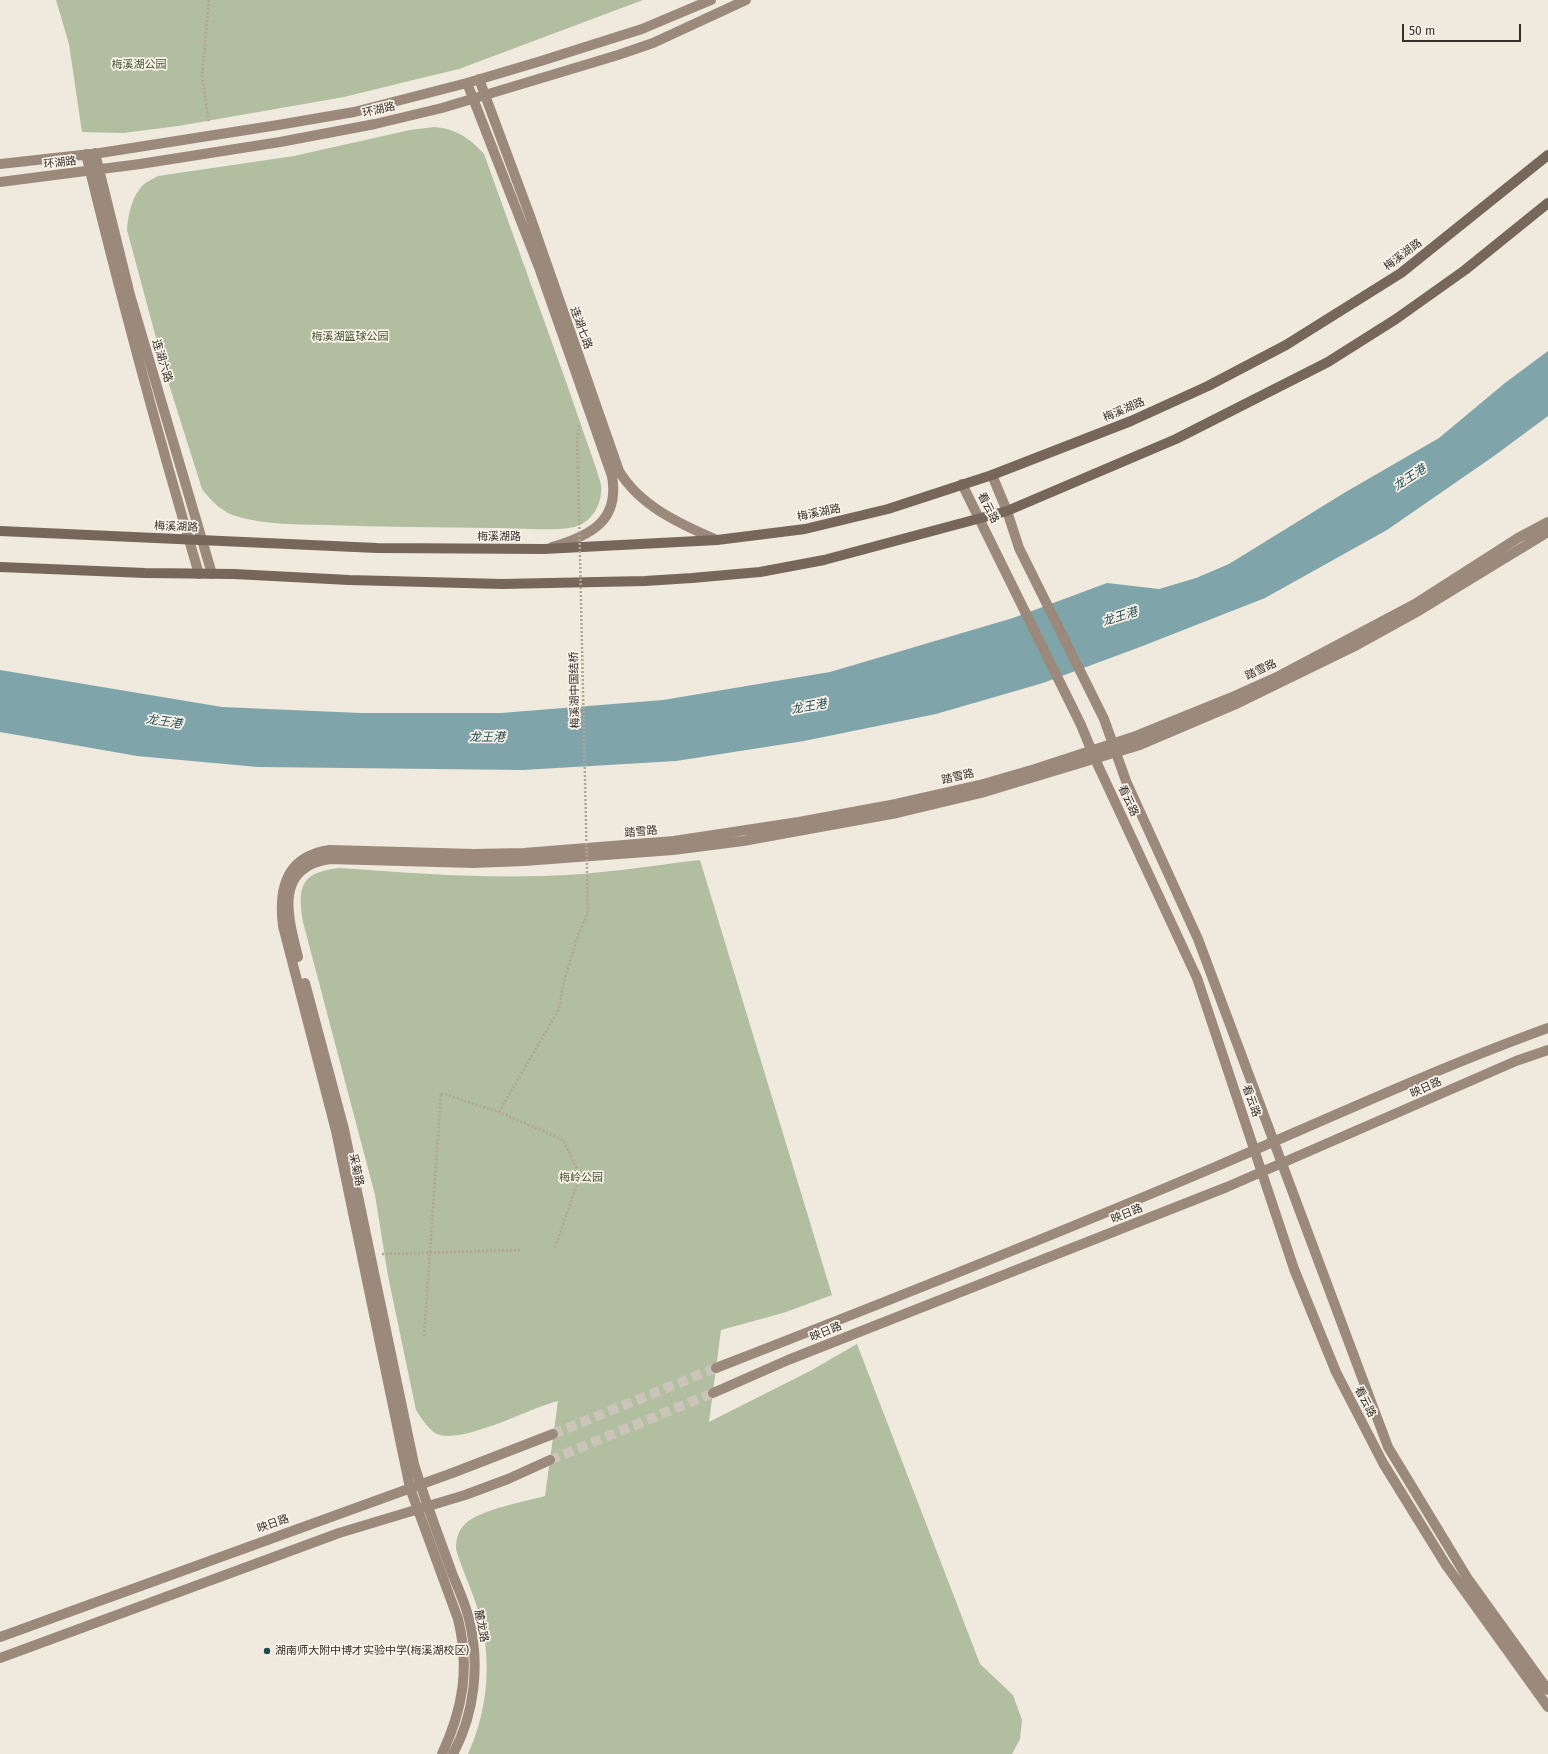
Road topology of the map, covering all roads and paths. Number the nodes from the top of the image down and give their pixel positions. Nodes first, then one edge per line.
1 (209, 0) edge
2 (711, 0) edge
3 (746, 0) edge
4 (479, 79) junction
5 (468, 83) junction
6 (485, 95) junction
7 (473, 98) junction
8 (211, 136) junction
9 (90, 154) junction
10 (1548, 155) edge
11 (0, 164) edge
12 (94, 170) junction
13 (0, 182) edge
14 (1548, 203) edge
15 (589, 409) junction
16 (992, 475) junction
17 (962, 484) junction
18 (1006, 511) junction
19 (979, 518) junction
20 (1548, 522) edge
21 (0, 531) edge
22 (1548, 532) edge
23 (189, 539) junction
24 (202, 540) junction
25 (717, 540) junction
26 (544, 549) junction
27 (0, 567) edge
28 (199, 574) junction
29 (212, 574) junction
30 (1115, 748) junction
31 (1094, 755) junction
32 (319, 856) junction
33 (1548, 1028) edge
34 (1548, 1050) edge
35 (499, 1112) junction
36 (1274, 1141) junction
37 (1255, 1150) junction
38 (1283, 1164) junction
39 (1263, 1172) junction
40 (555, 1248) dead end
41 (522, 1250) dead end
42 (430, 1253) junction
43 (370, 1254) junction
44 (424, 1336) dead end
45 (716, 1368) tunnel mouth
46 (713, 1393) tunnel mouth
47 (553, 1434) tunnel mouth
48 (550, 1460) tunnel mouth
49 (415, 1487) junction
50 (422, 1507) junction
51 (0, 1637) edge
52 (0, 1658) edge
53 (1548, 1690) edge
54 (1548, 1707) edge
55 (442, 1754) edge
56 (453, 1754) edge

1 - 8 path
2 - 4 main road, 环湖路
3 - 6 main road, 环湖路
4 - 5 main road, 环湖路
4 - 6 main road, 连湖七路
5 - 7 main road, 连湖七路
5 - 8 main road, 环湖路
6 - 7 main road, 环湖路
6 - 25 main road, 连湖七路
7 - 12 main road, 环湖路
7 - 15 main road, 连湖七路
8 - 9 main road, 环湖路
9 - 11 main road, 环湖路
9 - 12 main road, 连湖六路
10 - 16 main road, 梅溪湖路
12 - 13 main road, 环湖路
12 - 23 main road, 连湖六路
12 - 24 main road, 连湖六路
14 - 18 main road
15 - 26 main road, 连湖七路
15 - 35 path, 梅溪湖中国结桥, bridge
16 - 17 main road, 梅溪湖路
16 - 18 main road, 看云路
17 - 19 main road, 看云路
17 - 25 main road, 梅溪湖路
18 - 19 main road
18 - 30 main road, 看云路
19 - 29 main road
19 - 31 main road, 看云路
20 - 30 main road, 踏雪路
21 - 23 main road, 梅溪湖路
22 - 30 main road, 踏雪路
23 - 24 main road, 梅溪湖路
23 - 28 main road, 连湖六路
24 - 26 main road, 梅溪湖路
24 - 29 main road, 连湖六路
25 - 26 main road, 梅溪湖路
27 - 28 main road
28 - 29 main road
30 - 31 main road, 踏雪路
30 - 36 main road, 看云路
31 - 32 main road, 踏雪路
31 - 37 main road, 看云路
32 - 43 main road, 采菊路
32 - 49 main road, 采菊路
33 - 36 main road, 映日路
34 - 38 main road, 映日路
35 - 40 path
35 - 42 path
36 - 37 main road, 映日路
36 - 38 main road, 看云路
37 - 39 main road, 看云路
37 - 45 main road, 映日路
38 - 39 main road, 映日路
38 - 53 main road, 看云路
39 - 46 main road, 映日路
39 - 54 main road, 看云路
41 - 42 path
42 - 43 path
42 - 44 path
43 - 49 main road, 采菊路
47 - 49 main road, 映日路
48 - 50 main road
49 - 50 main road, 采菊路
49 - 51 main road, 映日路
50 - 52 main road
50 - 55 main road, 麓龙路
50 - 56 main road, 麓龙路

